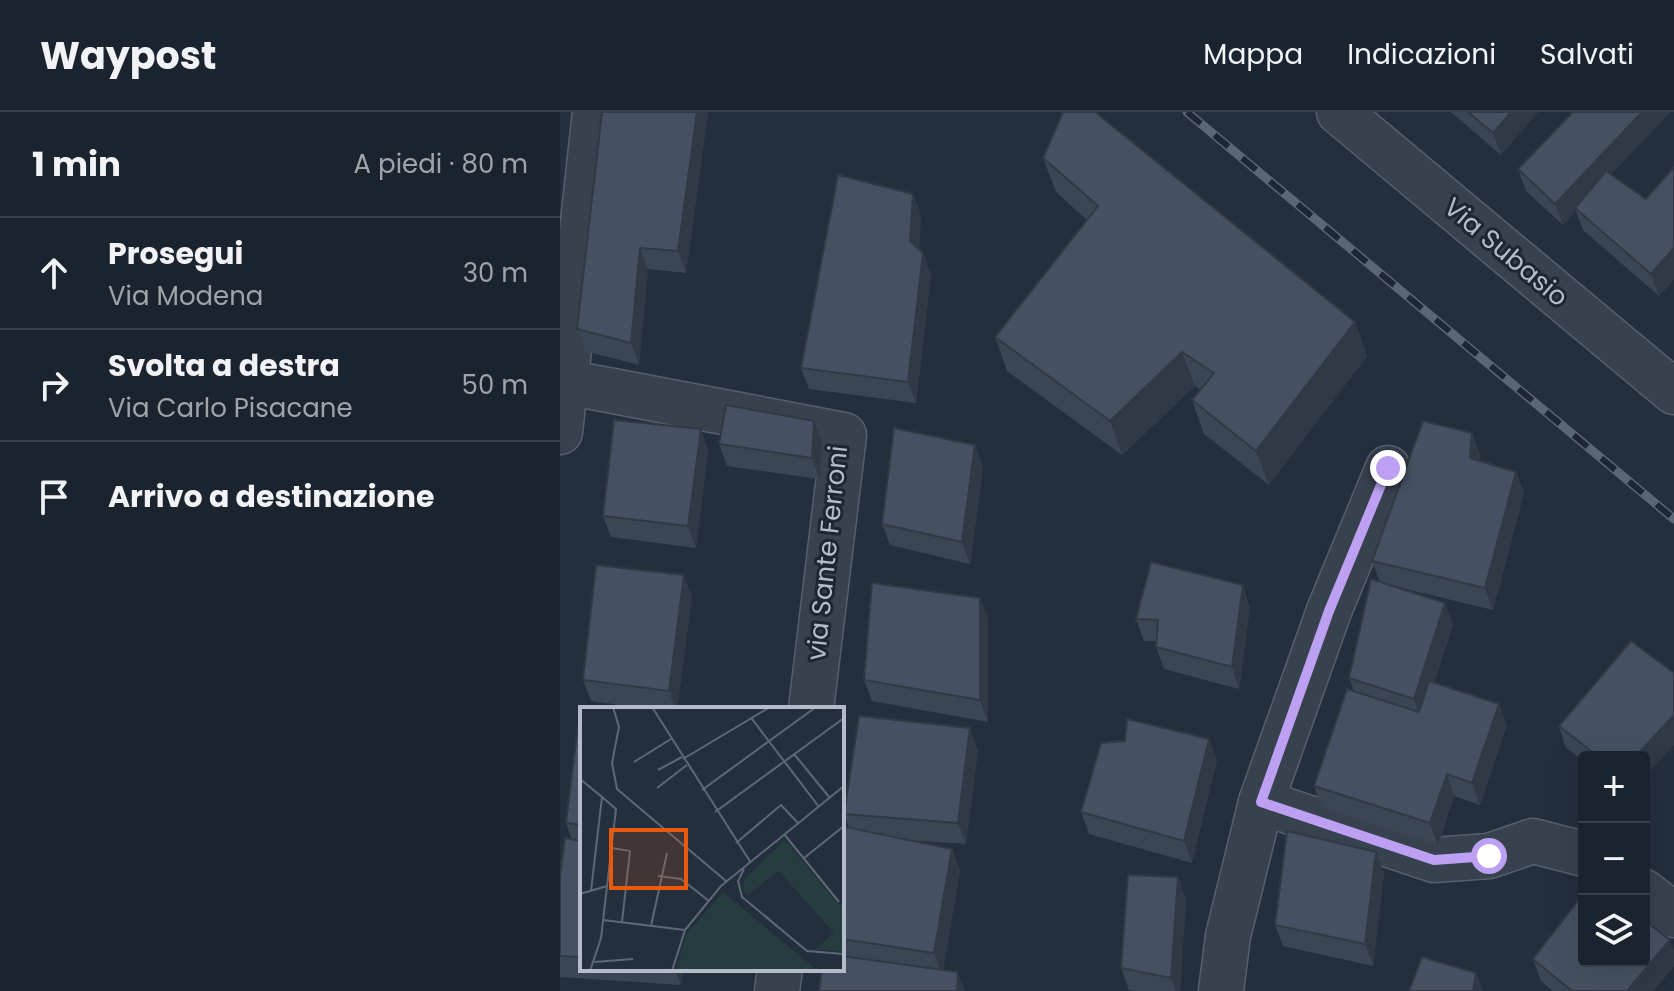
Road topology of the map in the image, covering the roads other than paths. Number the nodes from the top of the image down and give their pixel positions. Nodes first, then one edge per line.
1 (595, 112) edge
2 (1339, 112) edge
3 (566, 382) junction
4 (1674, 392) edge
5 (560, 432) edge
6 (1388, 468) dead end
7 (811, 707) edge
8 (1261, 802) junction
9 (1578, 852) edge
10 (1648, 895) edge
11 (1674, 915) edge
12 (780, 971) edge
13 (777, 991) edge
14 (1221, 991) edge

1 - 3 street
2 - 4 street, Via Subasio
3 - 5 street
3 - 7 street, via Sante Ferroni
6 - 8 street
8 - 9 street
8 - 14 street
10 - 11 street
12 - 13 street

